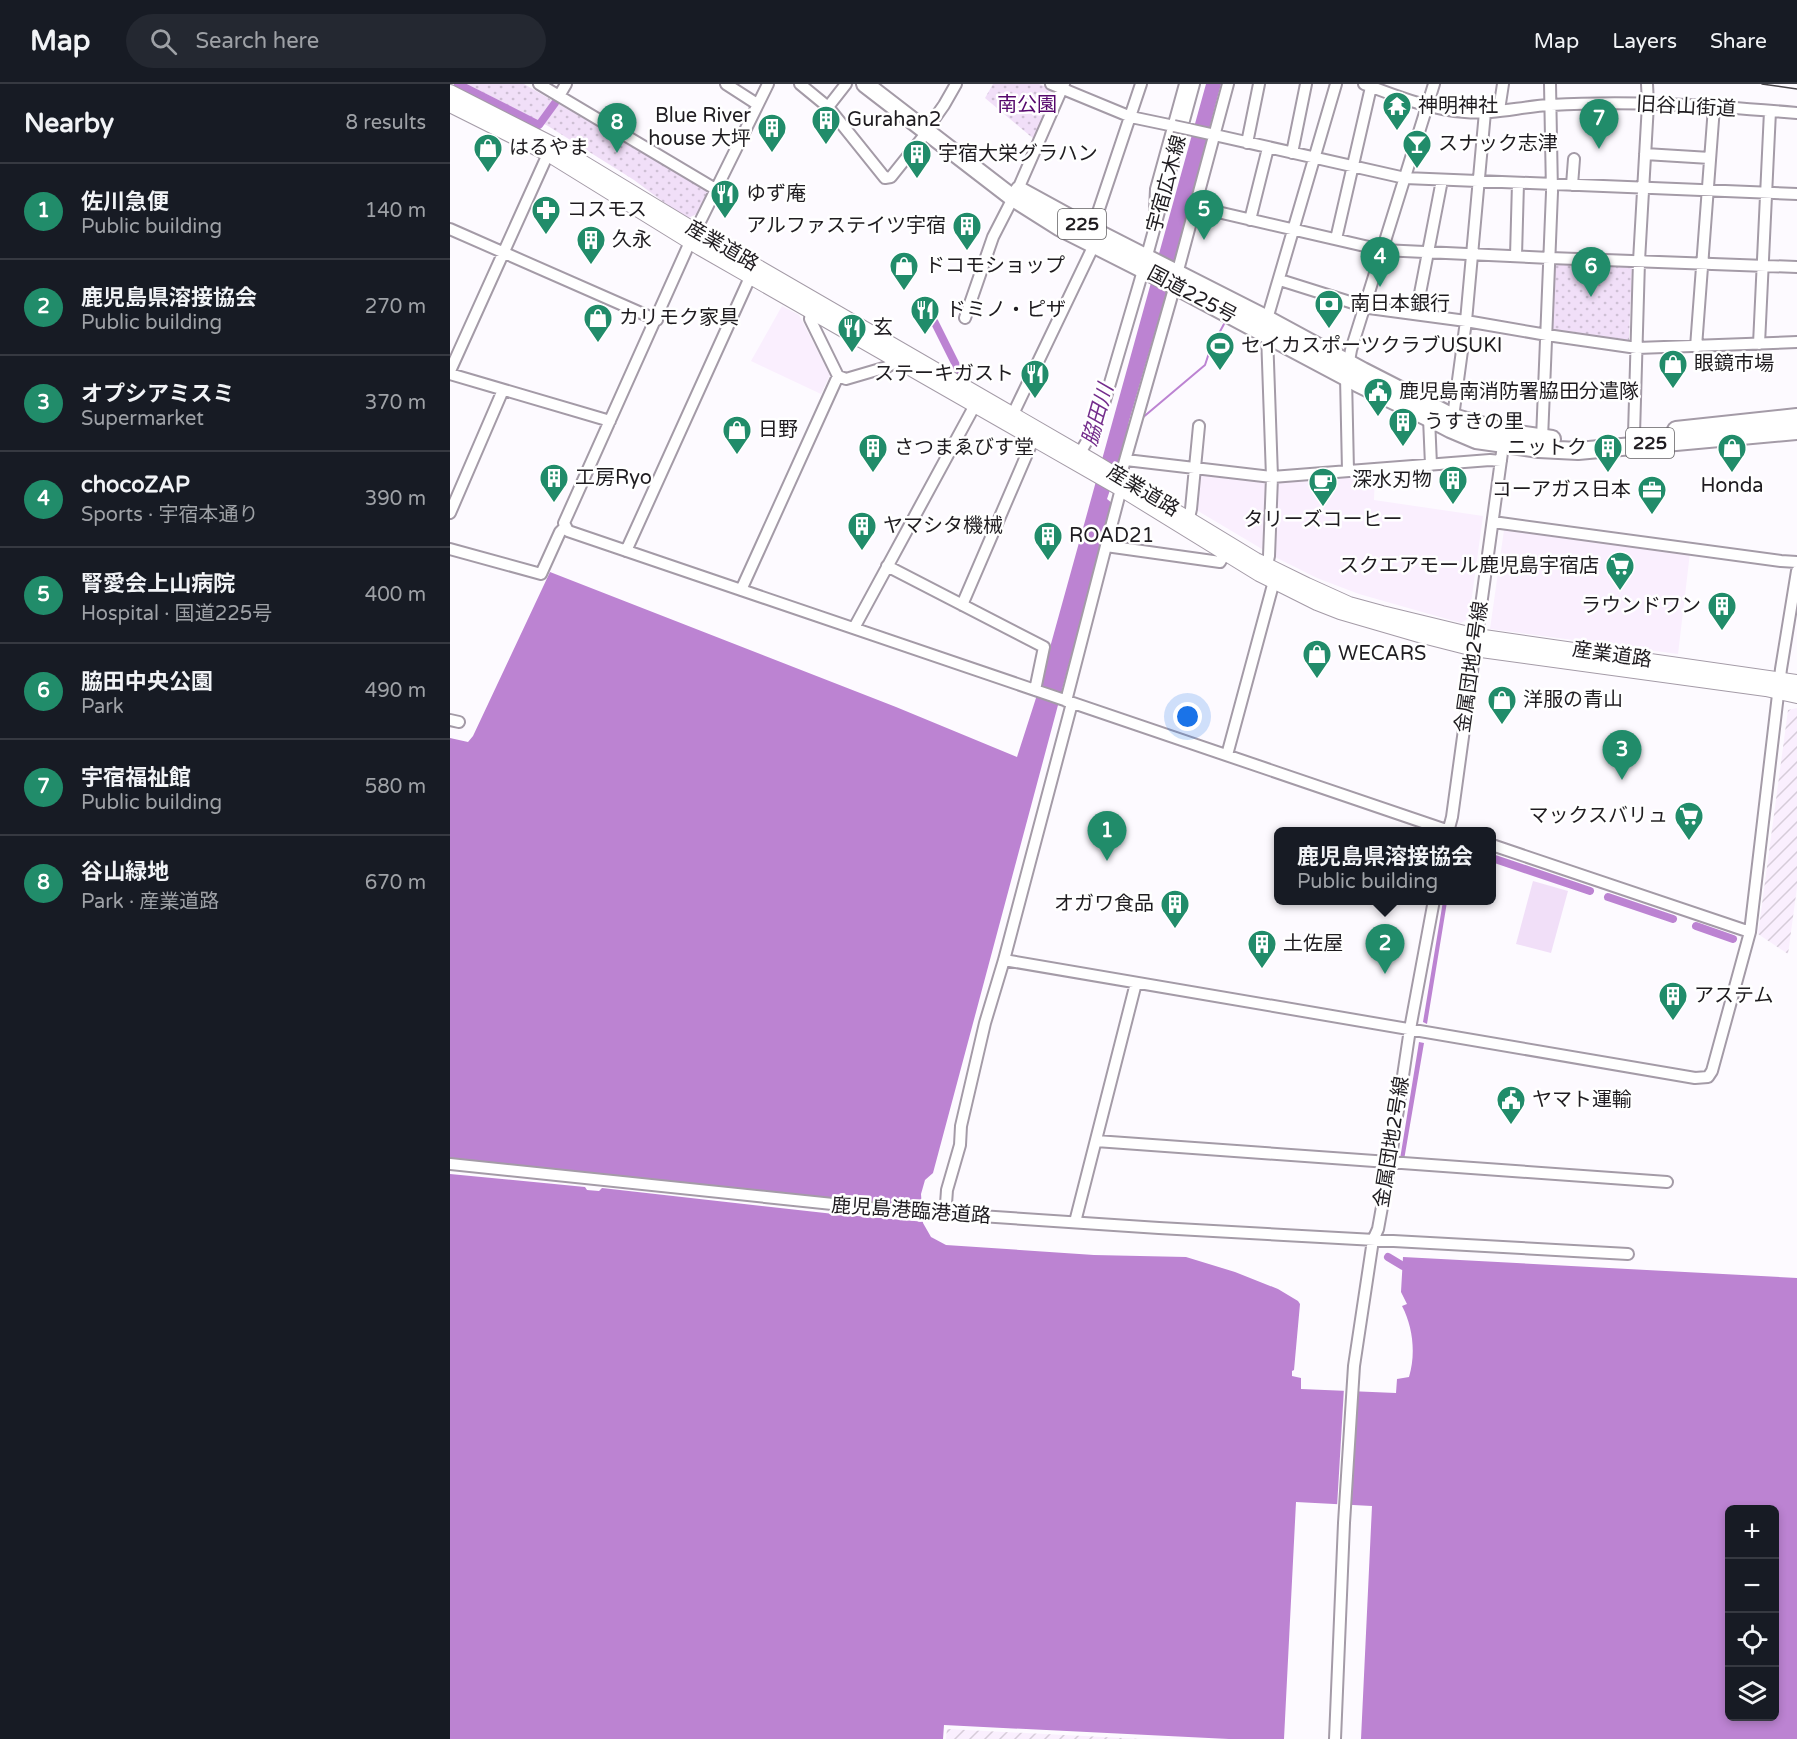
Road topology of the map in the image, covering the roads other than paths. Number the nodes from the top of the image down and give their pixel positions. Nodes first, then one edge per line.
1 (539, 84) edge
2 (566, 84) edge
3 (726, 84) edge
4 (768, 84) edge
5 (800, 84) edge
6 (846, 84) edge
7 (865, 84) edge
8 (883, 84) edge
9 (956, 84) edge
10 (1050, 84) edge
11 (1141, 84) edge
12 (1185, 84) edge
13 (1194, 84) edge
14 (1228, 84) edge
15 (1259, 84) edge
16 (1306, 84) edge
17 (1336, 84) edge
18 (1434, 84) edge
19 (1503, 84) edge
20 (1550, 84) edge
21 (1647, 84) edge
22 (1368, 85) edge
23 (1063, 86) edge
24 (450, 92) edge
25 (559, 96) junction
26 (757, 104) junction
27 (1648, 104) junction
28 (450, 105) edge
29 (1427, 105) junction
30 (1551, 105) junction
31 (828, 107) junction
32 (1713, 107) junction
33 (1499, 110) junction
34 (1770, 111) junction
35 (1485, 112) junction
36 (1797, 113) edge
37 (1131, 117) junction
38 (1174, 126) junction
39 (930, 127) junction
40 (1212, 135) junction
41 (1246, 143) junction
42 (1268, 148) junction
43 (1292, 153) junction
44 (548, 154) junction
45 (1645, 154) junction
46 (1314, 158) junction
47 (1710, 158) junction
48 (1574, 159) dead end
49 (1352, 166) junction
50 (1405, 178) junction
51 (1442, 180) junction
52 (1478, 182) junction
53 (1518, 183) junction
54 (1552, 184) junction
55 (1572, 185) junction
56 (1643, 188) junction
57 (717, 190) junction
58 (1708, 190) junction
59 (1766, 193) junction
60 (1016, 194) junction
61 (1797, 194) edge
62 (1196, 207) junction
63 (1158, 215) junction
64 (1250, 220) junction
65 (450, 229) edge
66 (1294, 230) junction
67 (693, 237) junction
68 (1093, 237) junction
69 (1336, 239) junction
70 (1382, 250) junction
71 (503, 252) junction
72 (1428, 252) junction
73 (1473, 254) junction
74 (1516, 256) junction
75 (1550, 258) junction
76 (1640, 261) junction
77 (1702, 263) junction
78 (1149, 265) junction
79 (1763, 265) junction
80 (1797, 267) edge
81 (751, 277) junction
82 (1174, 279) junction
83 (1280, 280) junction
84 (1364, 306) junction
85 (811, 312) junction
86 (1416, 314) junction
87 (965, 318) dead end
88 (657, 320) junction
89 (1466, 321) junction
90 (1267, 326) junction
91 (1547, 335) junction
92 (1797, 342) edge
93 (1759, 344) junction
94 (1696, 347) junction
95 (1637, 348) junction
96 (897, 361) junction
97 (1347, 370) junction
98 (450, 373) edge
99 (838, 376) junction
100 (503, 390) junction
101 (975, 405) junction
102 (1013, 414) junction
103 (1430, 417) junction
104 (1453, 417) junction
105 (1797, 417) edge
106 (610, 421) junction
107 (1199, 426) dead end
108 (1797, 431) edge
109 (1634, 435) junction
110 (1542, 439) junction
111 (1033, 440) junction
112 (1503, 446) junction
113 (1077, 458) junction
114 (1126, 460) junction
115 (1431, 465) junction
116 (1195, 468) junction
117 (1348, 471) junction
118 (1272, 477) junction
119 (1119, 484) junction
120 (450, 513) edge
121 (1189, 518) junction
122 (1492, 522) junction
123 (565, 527) junction
124 (1106, 546) junction
125 (450, 549) edge
126 (626, 551) junction
127 (1225, 553) junction
128 (1797, 561) edge
129 (1267, 565) junction
130 (887, 566) junction
131 (1797, 571) edge
132 (1274, 581) junction
133 (741, 590) junction
134 (962, 605) junction
135 (854, 628) junction
136 (1475, 642) junction
137 (1797, 682) edge
138 (1779, 686) junction
139 (1036, 691) junction
140 (1797, 696) edge
141 (1067, 701) junction
142 (1227, 755) junction
143 (1437, 827) edge
144 (1450, 827) edge
145 (1496, 847) edge
146 (1433, 905) edge
147 (1750, 932) junction
148 (1004, 960) junction
149 (1136, 983) junction
150 (1410, 1029) junction
151 (1096, 1141) junction
152 (1390, 1163) junction
153 (450, 1164) edge
154 (1667, 1182) dead end
155 (946, 1204) dead end
156 (1075, 1222) junction
157 (1373, 1240) junction
158 (1628, 1254) dead end
159 (1335, 1739) edge

1 - 25 street
2 - 25 street
3 - 26 street
4 - 26 street
5 - 31 street
6 - 31 street
7 - 39 highway, 国道225号 / 225
8 - 39 highway, 国道225号 / 225
9 - 39 street
10 - 23 street
11 - 37 street
12 - 38 street
13 - 63 street, 宇宿広木線
14 - 40 street
15 - 41 street
16 - 43 street
17 - 46 street
18 - 29 street
19 - 33 street
20 - 30 street
21 - 27 street
22 - 29 street, 旧谷山街道
22 - 49 street
23 - 37 street
23 - 60 street
24 - 67 main road, 産業道路
25 - 57 street
26 - 57 street
27 - 30 street, 旧谷山街道
27 - 32 street, 旧谷山街道
27 - 45 street
28 - 44 main road, 産業道路
29 - 35 street, 旧谷山街道
29 - 50 street
30 - 33 street, 旧谷山街道
30 - 54 street
31 - 39 street
32 - 34 street, 旧谷山街道
32 - 47 street
33 - 35 street, 旧谷山街道
34 - 36 street, 旧谷山街道
34 - 59 street
35 - 52 street
37 - 38 street
37 - 68 street
38 - 40 street, bridge
38 - 63 street
39 - 60 highway, 国道225号 / 225
40 - 41 street
40 - 62 street
41 - 42 street
42 - 43 street
42 - 64 street
43 - 46 street
44 - 67 main road, 産業道路
44 - 71 street
45 - 47 street
45 - 56 street
46 - 49 street
46 - 66 street
47 - 58 street
48 - 55 street
49 - 50 street
49 - 69 street
50 - 51 street
50 - 70 street
51 - 52 street
51 - 72 street
52 - 53 street
52 - 73 street
53 - 54 street
53 - 74 street
54 - 55 street
54 - 75 street
55 - 56 street
56 - 58 street
56 - 76 street
57 - 67 street
58 - 59 street
58 - 77 street
59 - 61 street
59 - 79 street
60 - 68 highway, 国道225号 / 225
60 - 87 street
62 - 64 street
62 - 82 street
63 - 78 street, 宇宿広木線
64 - 66 street
65 - 71 street
66 - 69 street
66 - 83 street
67 - 81 main road, 産業道路
67 - 88 street
67 - 102 main road, 産業道路
68 - 78 highway, 国道225号 / 225
68 - 102 street
69 - 70 street
70 - 72 street
70 - 84 street
71 - 88 street
71 - 98 street
72 - 73 street
72 - 86 street
73 - 74 street
73 - 89 street
74 - 75 street
75 - 76 street
75 - 91 street
76 - 77 street
76 - 95 street
77 - 79 street
77 - 94 street
78 - 82 highway, 国道225号 / 225
78 - 113 street, 宇宿広木線
79 - 80 street
79 - 93 street
81 - 85 main road, 産業道路
81 - 126 street
82 - 90 highway, 国道225号 / 225
82 - 114 street
83 - 84 street
83 - 90 street
84 - 86 street
84 - 97 street
85 - 96 main road, 産業道路
85 - 99 street
86 - 89 street
88 - 106 street
89 - 91 street
89 - 104 street
90 - 97 highway, 国道225号 / 225
90 - 118 street
91 - 95 street
91 - 110 street
92 - 93 street
93 - 94 street
94 - 95 street
95 - 109 street
96 - 99 street
96 - 101 main road, 産業道路
97 - 103 highway, 国道225号 / 225
97 - 104 highway, 国道225号 / 225
97 - 117 street
98 - 100 street
99 - 133 street
100 - 106 street
100 - 120 street
101 - 111 main road, 産業道路
101 - 130 street
102 - 113 main road, 産業道路
103 - 112 highway, 国道225号 / 225
103 - 115 street
104 - 112 highway, 国道225号 / 225
105 - 109 highway, 国道225号 / 225
106 - 123 street
107 - 116 street
108 - 112 highway, 国道225号 / 225
109 - 110 highway, 国道225号 / 225
110 - 112 highway, 国道225号 / 225
111 - 113 main road, 産業道路
111 - 134 street
112 - 115 street
112 - 122 street, 金属団地2号線
113 - 119 main road, 産業道路
114 - 116 street
114 - 119 street
115 - 117 street
116 - 118 street
116 - 121 street
117 - 118 street
118 - 129 street
119 - 121 main road, 産業道路
119 - 124 street
119 - 127 main road, 産業道路
121 - 129 main road, 産業道路
122 - 128 street
122 - 136 street, 金属団地2号線
123 - 125 street
123 - 126 street
124 - 127 street
124 - 141 street
126 - 133 street
127 - 132 main road, 産業道路
129 - 136 main road, 産業道路
130 - 134 street
130 - 135 street
131 - 138 street
132 - 136 main road, 産業道路
132 - 142 street
133 - 135 street
134 - 139 street
135 - 139 street
136 - 138 main road, 産業道路
136 - 144 street, 金属団地2号線
137 - 138 main road, 産業道路
138 - 140 main road, 産業道路
138 - 147 street
139 - 141 street
141 - 142 street
141 - 148 street
142 - 143 street
145 - 147 street
146 - 150 street, 金属団地2号線
147 - 150 street
148 - 149 street
148 - 155 street
149 - 150 street
149 - 151 street
150 - 152 street, 金属団地2号線
151 - 152 street
151 - 156 street
152 - 154 street
152 - 157 street, 金属団地2号線
153 - 156 street, 鹿児島港臨港道路
156 - 157 street, 鹿児島港臨港道路
157 - 158 street, 鹿児島港臨港道路
157 - 159 street, 金属団地2号線

